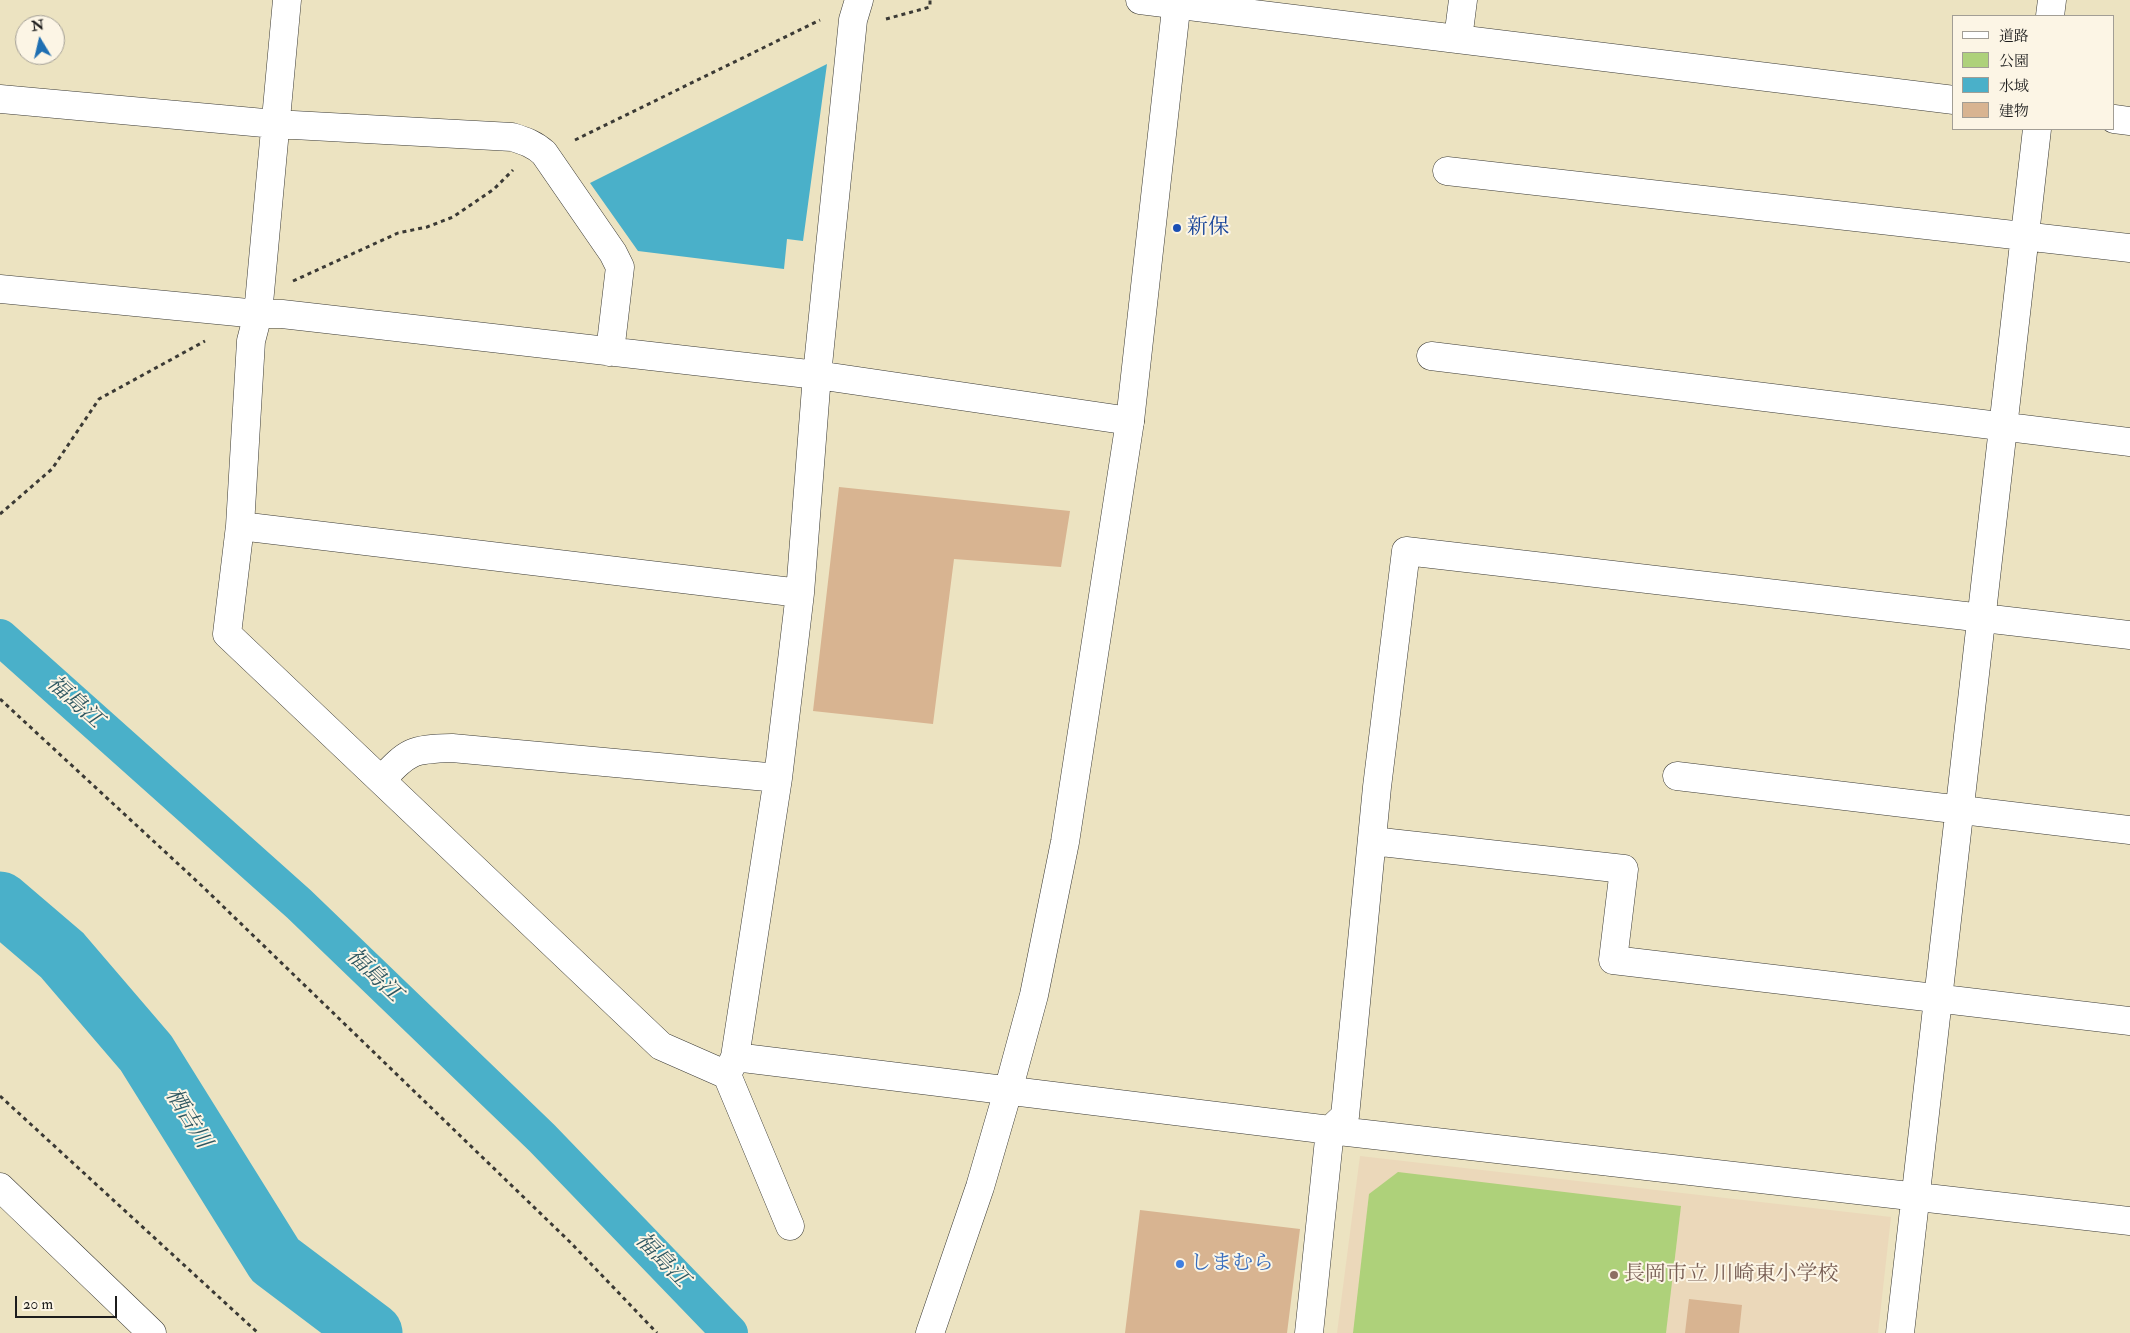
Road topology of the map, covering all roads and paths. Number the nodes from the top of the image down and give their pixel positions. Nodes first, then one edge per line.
1 (288, 0) edge
2 (859, 0) edge
3 (930, 0) edge
4 (1140, 0) edge
5 (1463, 0) edge
6 (2052, 0) edge
7 (1177, 2) edge
8 (2050, 15) edge
9 (823, 19) dead end
10 (878, 21) dead end
11 (1458, 39) junction
12 (0, 99) edge
13 (1952, 100) edge
14 (2115, 119) edge
15 (2130, 121) edge
16 (275, 124) junction
17 (2037, 130) edge
18 (570, 143) dead end
19 (515, 168) dead end
20 (1448, 171) dead end
21 (2026, 236) junction
22 (2130, 248) edge
23 (290, 282) dead end
24 (0, 289) edge
25 (258, 314) junction
26 (209, 339) dead end
27 (610, 352) junction
28 (1431, 356) dead end
29 (817, 375) junction
30 (1130, 421) junction
31 (2003, 427) junction
32 (2130, 442) edge
33 (0, 514) edge
34 (240, 526) junction
35 (800, 593) junction
36 (1982, 618) junction
37 (2130, 635) edge
38 (0, 699) edge
39 (1677, 776) dead end
40 (778, 778) junction
41 (382, 780) junction
42 (1960, 810) junction
43 (2130, 830) edge
44 (1372, 841) junction
45 (1936, 999) junction
46 (2130, 1021) edge
47 (731, 1066) junction
48 (1008, 1092) junction
49 (0, 1096) edge
50 (1330, 1130) junction
51 (0, 1187) edge
52 (1914, 1197) junction
53 (2130, 1221) edge
54 (790, 1226) dead end
55 (152, 1333) edge
56 (258, 1333) edge
57 (657, 1333) edge
58 (930, 1333) edge
59 (1309, 1333) edge
60 (1900, 1333) edge

1 - 16 street
2 - 29 street
3 - 10 path
4 - 7 street
5 - 11 street
6 - 8 street
7 - 11 street
7 - 30 street
9 - 18 path
11 - 13 street
12 - 16 street
14 - 15 street
16 - 25 street
16 - 27 street
17 - 21 street
19 - 23 path
20 - 21 street
21 - 22 street
21 - 31 street
24 - 25 street
25 - 27 street
25 - 34 street
26 - 33 path
27 - 29 street
28 - 31 street
29 - 30 street
29 - 35 street
30 - 48 street
31 - 32 street
31 - 36 street
34 - 35 street
34 - 41 street
35 - 40 street
36 - 37 street
36 - 42 street
36 - 44 street
38 - 57 path
39 - 42 street
40 - 41 street
40 - 47 street
41 - 47 street
42 - 43 street
42 - 45 street
44 - 45 street
44 - 50 street
45 - 46 street
45 - 52 street
47 - 48 street
47 - 54 street
48 - 50 street
48 - 58 street
49 - 56 path
50 - 52 street
50 - 59 street
51 - 55 street
52 - 53 street
52 - 60 street

